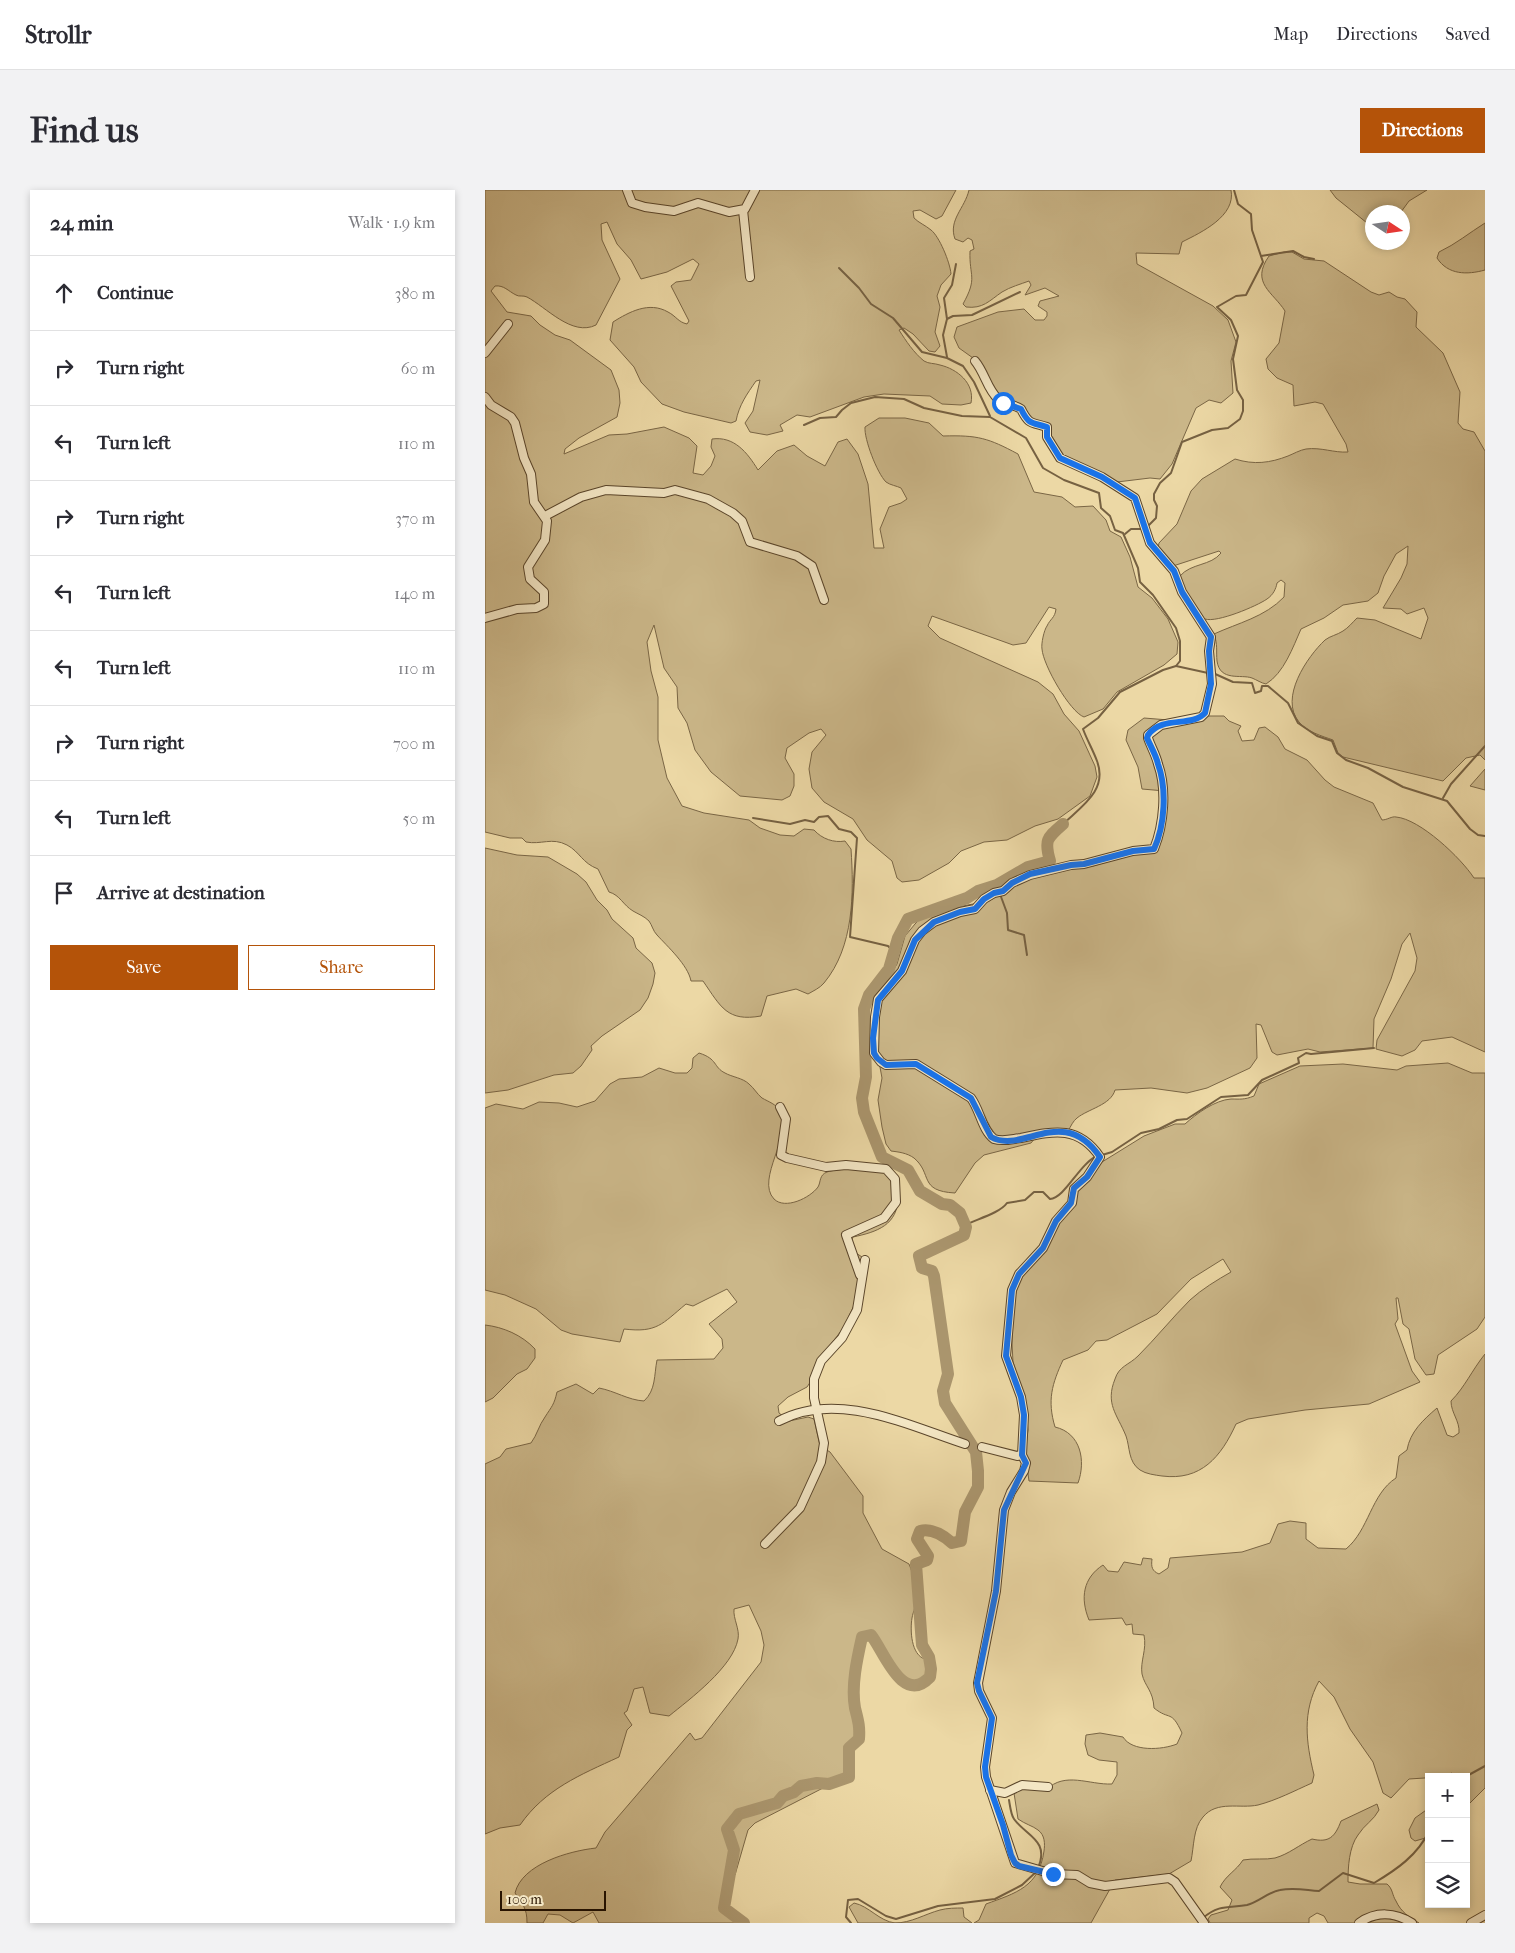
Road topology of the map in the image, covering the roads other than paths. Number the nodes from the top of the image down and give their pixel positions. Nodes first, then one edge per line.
1 (627, 190) edge
2 (755, 190) edge
3 (743, 210) junction
4 (750, 277) dead end
5 (508, 324) dead end
6 (485, 353) edge
7 (975, 361) dead end
8 (485, 397) edge
9 (545, 516) junction
10 (823, 600) dead end
11 (485, 618) edge
12 (780, 1107) dead end
13 (865, 1260) dead end
14 (861, 1277) junction
15 (816, 1409) junction
16 (779, 1421) dead end
17 (965, 1444) dead end
18 (983, 1447) dead end
19 (1022, 1455) junction
20 (765, 1544) dead end
21 (1047, 1787) dead end
22 (990, 1790) junction
23 (1485, 1915) edge
24 (1204, 1923) edge
25 (1359, 1923) edge
26 (1411, 1923) edge
27 (1471, 1923) edge

1 - 3 street
2 - 3 street
3 - 4 street
5 - 6 street
7 - 19 street
8 - 9 street
9 - 10 street
9 - 11 street
12 - 14 street
13 - 14 street
14 - 15 street
15 - 16 street
15 - 17 street
15 - 20 street
18 - 19 street
19 - 22 street
21 - 22 street
22 - 24 street
23 - 27 street
25 - 26 street

